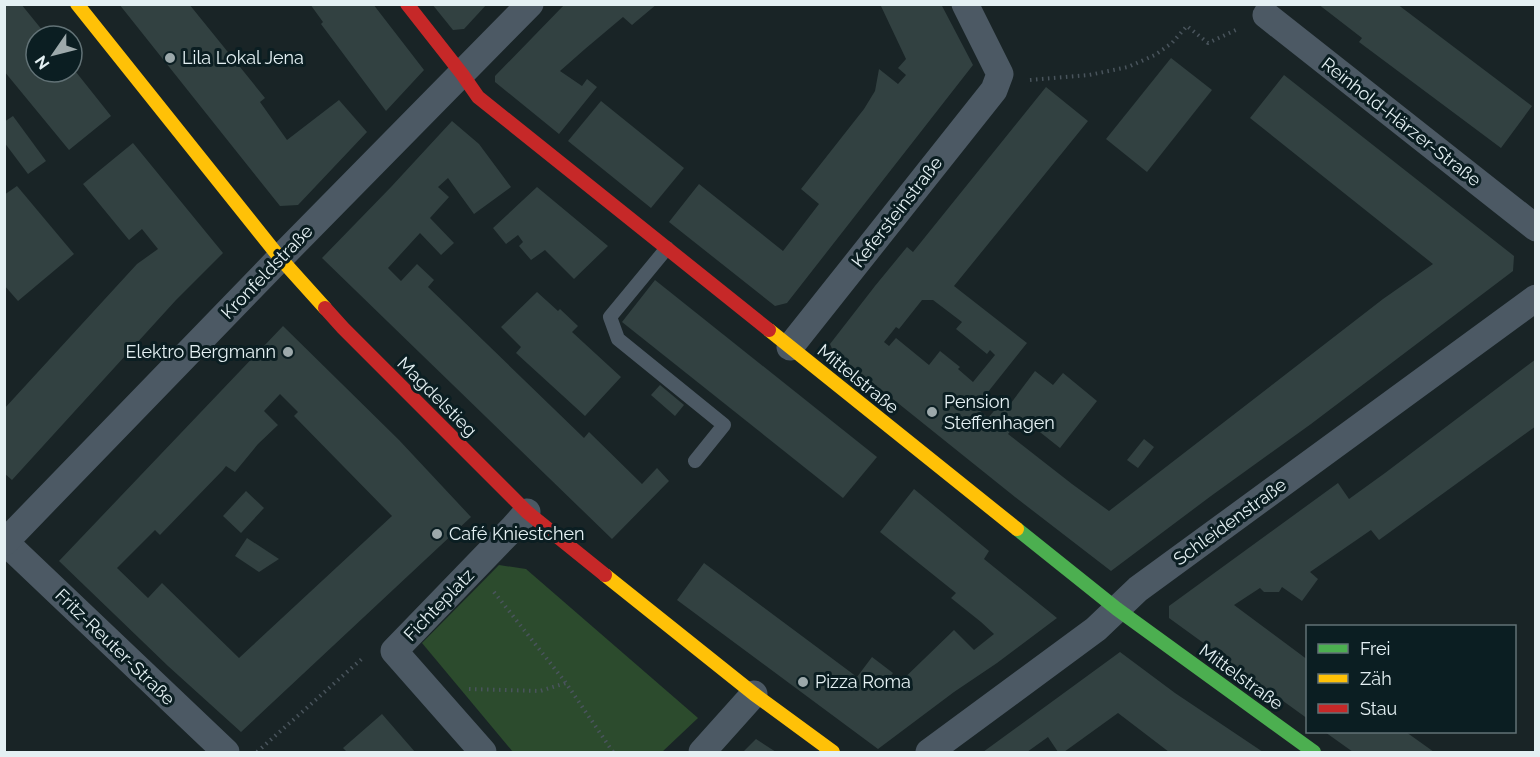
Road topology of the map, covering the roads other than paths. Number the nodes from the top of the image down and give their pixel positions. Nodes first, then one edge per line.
1 (77, 4) edge
2 (407, 4) edge
3 (530, 4) edge
4 (965, 4) edge
5 (1266, 15) dead end
6 (462, 74) junction
7 (1536, 228) edge
8 (667, 248) junction
9 (280, 258) junction
10 (1536, 298) edge
11 (790, 346) junction
12 (695, 461) dead end
13 (526, 512) junction
14 (5, 542) edge
15 (1117, 609) junction
16 (754, 694) junction
17 (226, 753) edge
18 (483, 753) edge
19 (702, 753) edge
20 (833, 753) edge
21 (929, 753) edge
22 (1314, 753) edge

1 - 9 street, Magdelstieg
2 - 6 street, Mittelstraße
3 - 6 street, Kronfeldstraße
4 - 11 street, Kefersteinstraße
5 - 7 street, Reinhold-Härzer-Straße
6 - 8 street, Mittelstraße
6 - 9 street, Kronfeldstraße
8 - 11 street, Mittelstraße
8 - 12 lane
9 - 13 street, Magdelstieg
9 - 14 street, Kronfeldstraße
10 - 15 street, Schleidenstraße
11 - 15 street, Mittelstraße
13 - 16 street, Magdelstieg
13 - 18 street, Fichteplatz
14 - 17 street, Fritz-Reuter-Straße
15 - 21 street, Schleidenstraße
15 - 22 street, Mittelstraße
16 - 19 street
16 - 20 street, Magdelstieg

